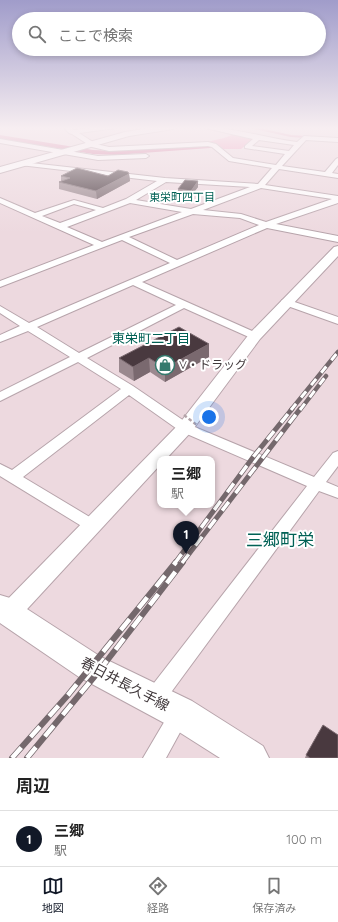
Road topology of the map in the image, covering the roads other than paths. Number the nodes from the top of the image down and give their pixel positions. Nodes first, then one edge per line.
1 (28, 162) edge
2 (116, 162) edge
3 (247, 162) edge
4 (281, 162) edge
5 (336, 162) edge
6 (22, 164) junction
7 (277, 167) junction
8 (0, 170) edge
9 (103, 173) junction
10 (327, 174) junction
11 (338, 176) edge
12 (165, 180) junction
13 (260, 186) junction
14 (338, 199) edge
15 (0, 200) edge
16 (129, 201) junction
17 (103, 210) junction
18 (191, 211) junction
19 (36, 215) junction
20 (266, 225) junction
21 (61, 226) junction
22 (122, 237) junction
23 (338, 240) edge
24 (102, 245) junction
25 (338, 249) edge
26 (177, 262) junction
27 (134, 282) junction
28 (0, 284) edge
29 (286, 302) junction
30 (183, 305) junction
31 (0, 309) edge
32 (338, 321) edge
33 (29, 326) junction
34 (256, 336) junction
35 (0, 339) edge
36 (79, 358) junction
37 (129, 389) junction
38 (0, 397) edge
39 (189, 423) junction
40 (158, 456) edge
41 (338, 456) edge
42 (157, 457) edge
43 (0, 469) edge
44 (13, 477) junction
45 (316, 485) junction
46 (338, 493) edge
47 (92, 526) junction
48 (3, 614) edge
49 (167, 707) junction
50 (154, 758) edge
51 (251, 758) edge

1 - 6 street
2 - 9 street
3 - 7 street
4 - 7 street
5 - 10 street
6 - 8 street
6 - 9 street
7 - 10 street
7 - 13 street
9 - 12 street
10 - 11 street
12 - 13 street
12 - 16 street
13 - 14 street
13 - 18 street
14 - 20 street
15 - 19 street
16 - 17 street
16 - 18 street
17 - 19 street
17 - 21 street
18 - 20 street
18 - 22 street
19 - 21 street
20 - 23 street
20 - 26 street
21 - 24 street
22 - 24 street
22 - 26 street
24 - 28 street
25 - 29 street
26 - 27 street
27 - 30 street
27 - 33 street
29 - 32 street
29 - 34 street
30 - 34 street
30 - 36 street
31 - 33 street
33 - 35 street
33 - 36 street
34 - 39 street
36 - 37 street
36 - 38 street
37 - 39 street
37 - 44 street
39 - 40 street
39 - 45 street
41 - 45 street
42 - 47 street
43 - 44 street
44 - 47 street
45 - 46 street
45 - 49 street
47 - 48 street
48 - 49 main road, 春日井長久手線
49 - 50 street
49 - 51 main road, 春日井長久手線

